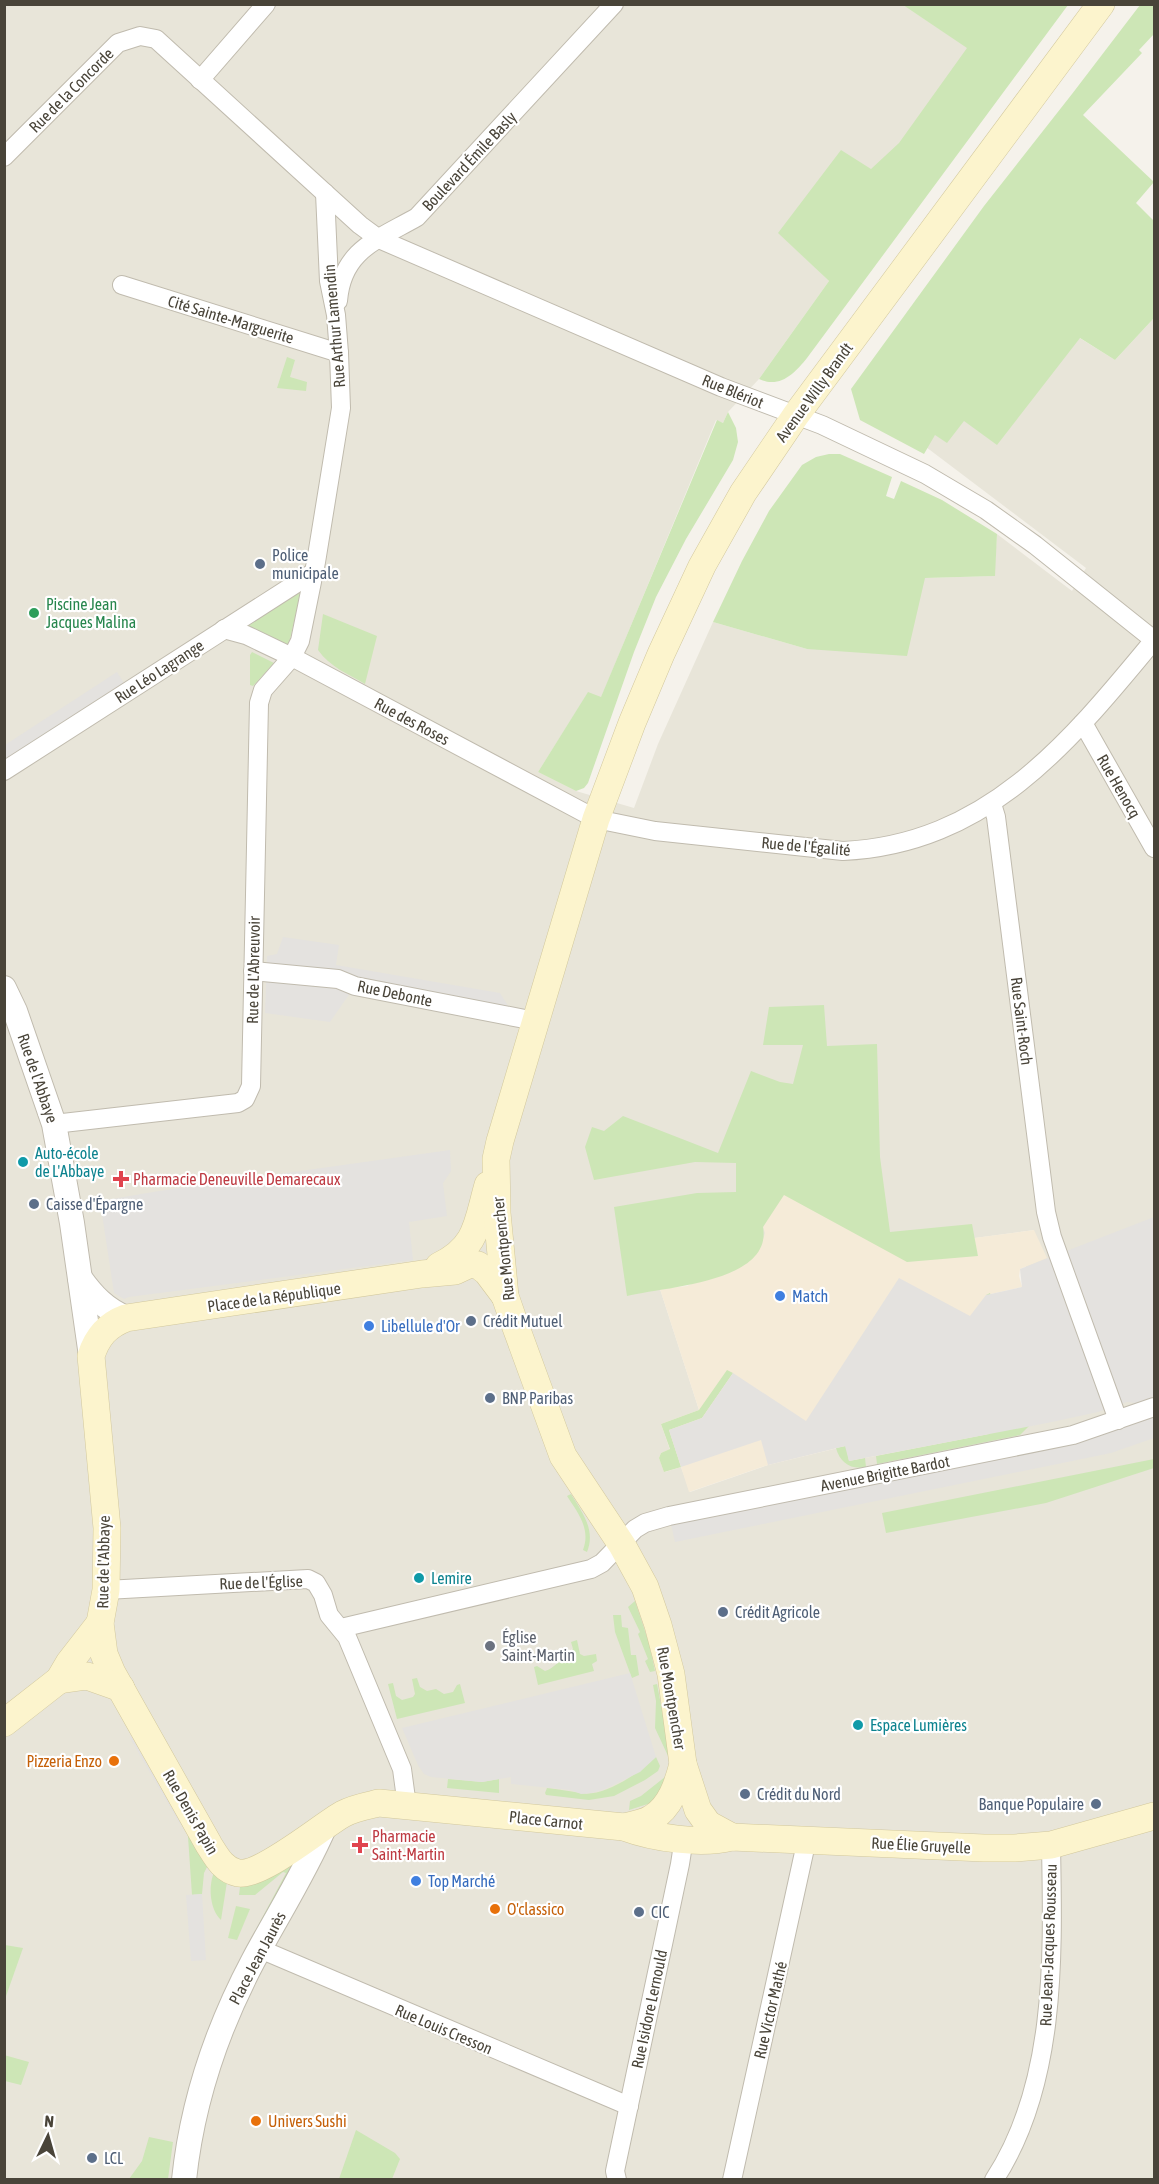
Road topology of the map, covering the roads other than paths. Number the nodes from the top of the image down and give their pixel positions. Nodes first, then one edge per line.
1 (266, 4) edge
2 (614, 4) edge
3 (1101, 4) edge
4 (200, 80) junction
5 (4, 157) edge
6 (325, 193) junction
7 (379, 239) junction
8 (122, 285) dead end
9 (336, 315) junction
10 (339, 353) junction
11 (796, 415) junction
12 (314, 572) junction
13 (224, 629) junction
14 (1155, 640) edge
15 (292, 657) junction
16 (1083, 723) junction
17 (4, 771) edge
18 (992, 804) junction
19 (597, 819) junction
20 (1155, 848) edge
21 (253, 971) junction
22 (4, 988) edge
23 (10, 1012) edge
24 (536, 1021) junction
25 (54, 1124) junction
26 (496, 1159) junction
27 (422, 1274) junction
28 (80, 1278) junction
29 (505, 1296) junction
30 (126, 1318) junction
31 (91, 1356) junction
32 (1155, 1407) edge
33 (1118, 1420) junction
34 (622, 1545) junction
35 (106, 1590) junction
36 (100, 1623) junction
37 (341, 1628) junction
38 (59, 1680) junction
39 (121, 1688) junction
40 (4, 1723) edge
41 (683, 1764) junction
42 (407, 1806) junction
43 (1155, 1816) edge
44 (624, 1827) junction
45 (324, 1828) junction
46 (732, 1837) junction
47 (684, 1838) junction
48 (807, 1839) junction
49 (1051, 1845) junction
50 (260, 1949) junction
51 (629, 2106) junction
52 (184, 2180) edge
53 (617, 2180) edge
54 (732, 2180) edge
55 (994, 2180) edge

1 - 4 street
2 - 7 street, Boulevard Émile Basly
3 - 11 main road, Avenue Willy Brandt
4 - 5 street, Rue de la Concorde
4 - 6 street
6 - 7 street, Rue Blériot
6 - 9 street, Rue Arthur Lamendin
7 - 9 street, Boulevard Émile Basly
7 - 11 street, Rue Blériot
8 - 10 street, Cité Sainte-Marguerite
9 - 10 street, Rue Arthur Lamendin
10 - 12 street, Rue Arthur Lamendin
11 - 14 street, Rue Blériot
11 - 19 main road, Avenue Willy Brandt
12 - 13 street, Rue Léo Lagrange
12 - 15 street, Rue Arthur Lamendin
13 - 15 street, Rue des Roses
13 - 17 street, Rue Léo Lagrange
14 - 16 street, Rue de l'Égalité
15 - 19 street, Rue des Roses
15 - 21 street, Rue de L'Abreuvoir
16 - 18 street, Rue de l'Égalité
16 - 20 street, Rue Henocq
18 - 19 street, Rue de l'Égalité
18 - 33 street, Rue Saint-Roch
19 - 24 main road, Rue Montpencher
21 - 24 street, Rue Debonte
21 - 25 street, Rue de L'Abreuvoir
22 - 23 street, Rue de l'Abbaye
23 - 25 street, Rue de l'Abbaye
24 - 26 main road, Rue Montpencher
25 - 28 street, Rue de l'Abbaye
26 - 27 main road, Place de la République
26 - 29 main road, Rue Montpencher
27 - 29 main road, Place de la République
27 - 30 main road, Place de la République
28 - 30 street, Rue de l'Abbaye
28 - 31 street, Rue de l'Abbaye
29 - 34 main road, Rue Montpencher
30 - 31 main road
31 - 35 main road, Rue de l'Abbaye
32 - 33 street, Avenue Brigitte Bardot
33 - 34 street, Avenue Brigitte Bardot
34 - 37 street, Avenue Brigitte Bardot
34 - 41 main road, Rue Montpencher
35 - 36 main road, Rue de l'Abbaye
35 - 37 street, Rue de l'Église
36 - 38 main road
36 - 39 main road, Rue Denis Papin
37 - 42 street, Rue de l'Église
38 - 39 main road
38 - 40 main road
39 - 45 main road, Rue Denis Papin
41 - 44 main road, Rue Montpencher
41 - 46 main road, Rue Montpencher
42 - 44 main road, Place Carnot
42 - 45 main road
43 - 49 main road, Rue Élie Gruyelle
44 - 47 main road, Place Carnot
45 - 50 street, Place Jean Jaurès
46 - 47 main road, Rue Élie Gruyelle
46 - 48 main road, Rue Élie Gruyelle
47 - 51 street, Rue Isidore Lernould
48 - 49 main road, Rue Élie Gruyelle
48 - 54 street, Rue Victor Mathé
49 - 55 street, Rue Jean-Jacques Rousseau
50 - 51 street, Rue Louis Cresson
50 - 52 street, Place Jean Jaurès
51 - 53 street, Rue Isidore Lernould

